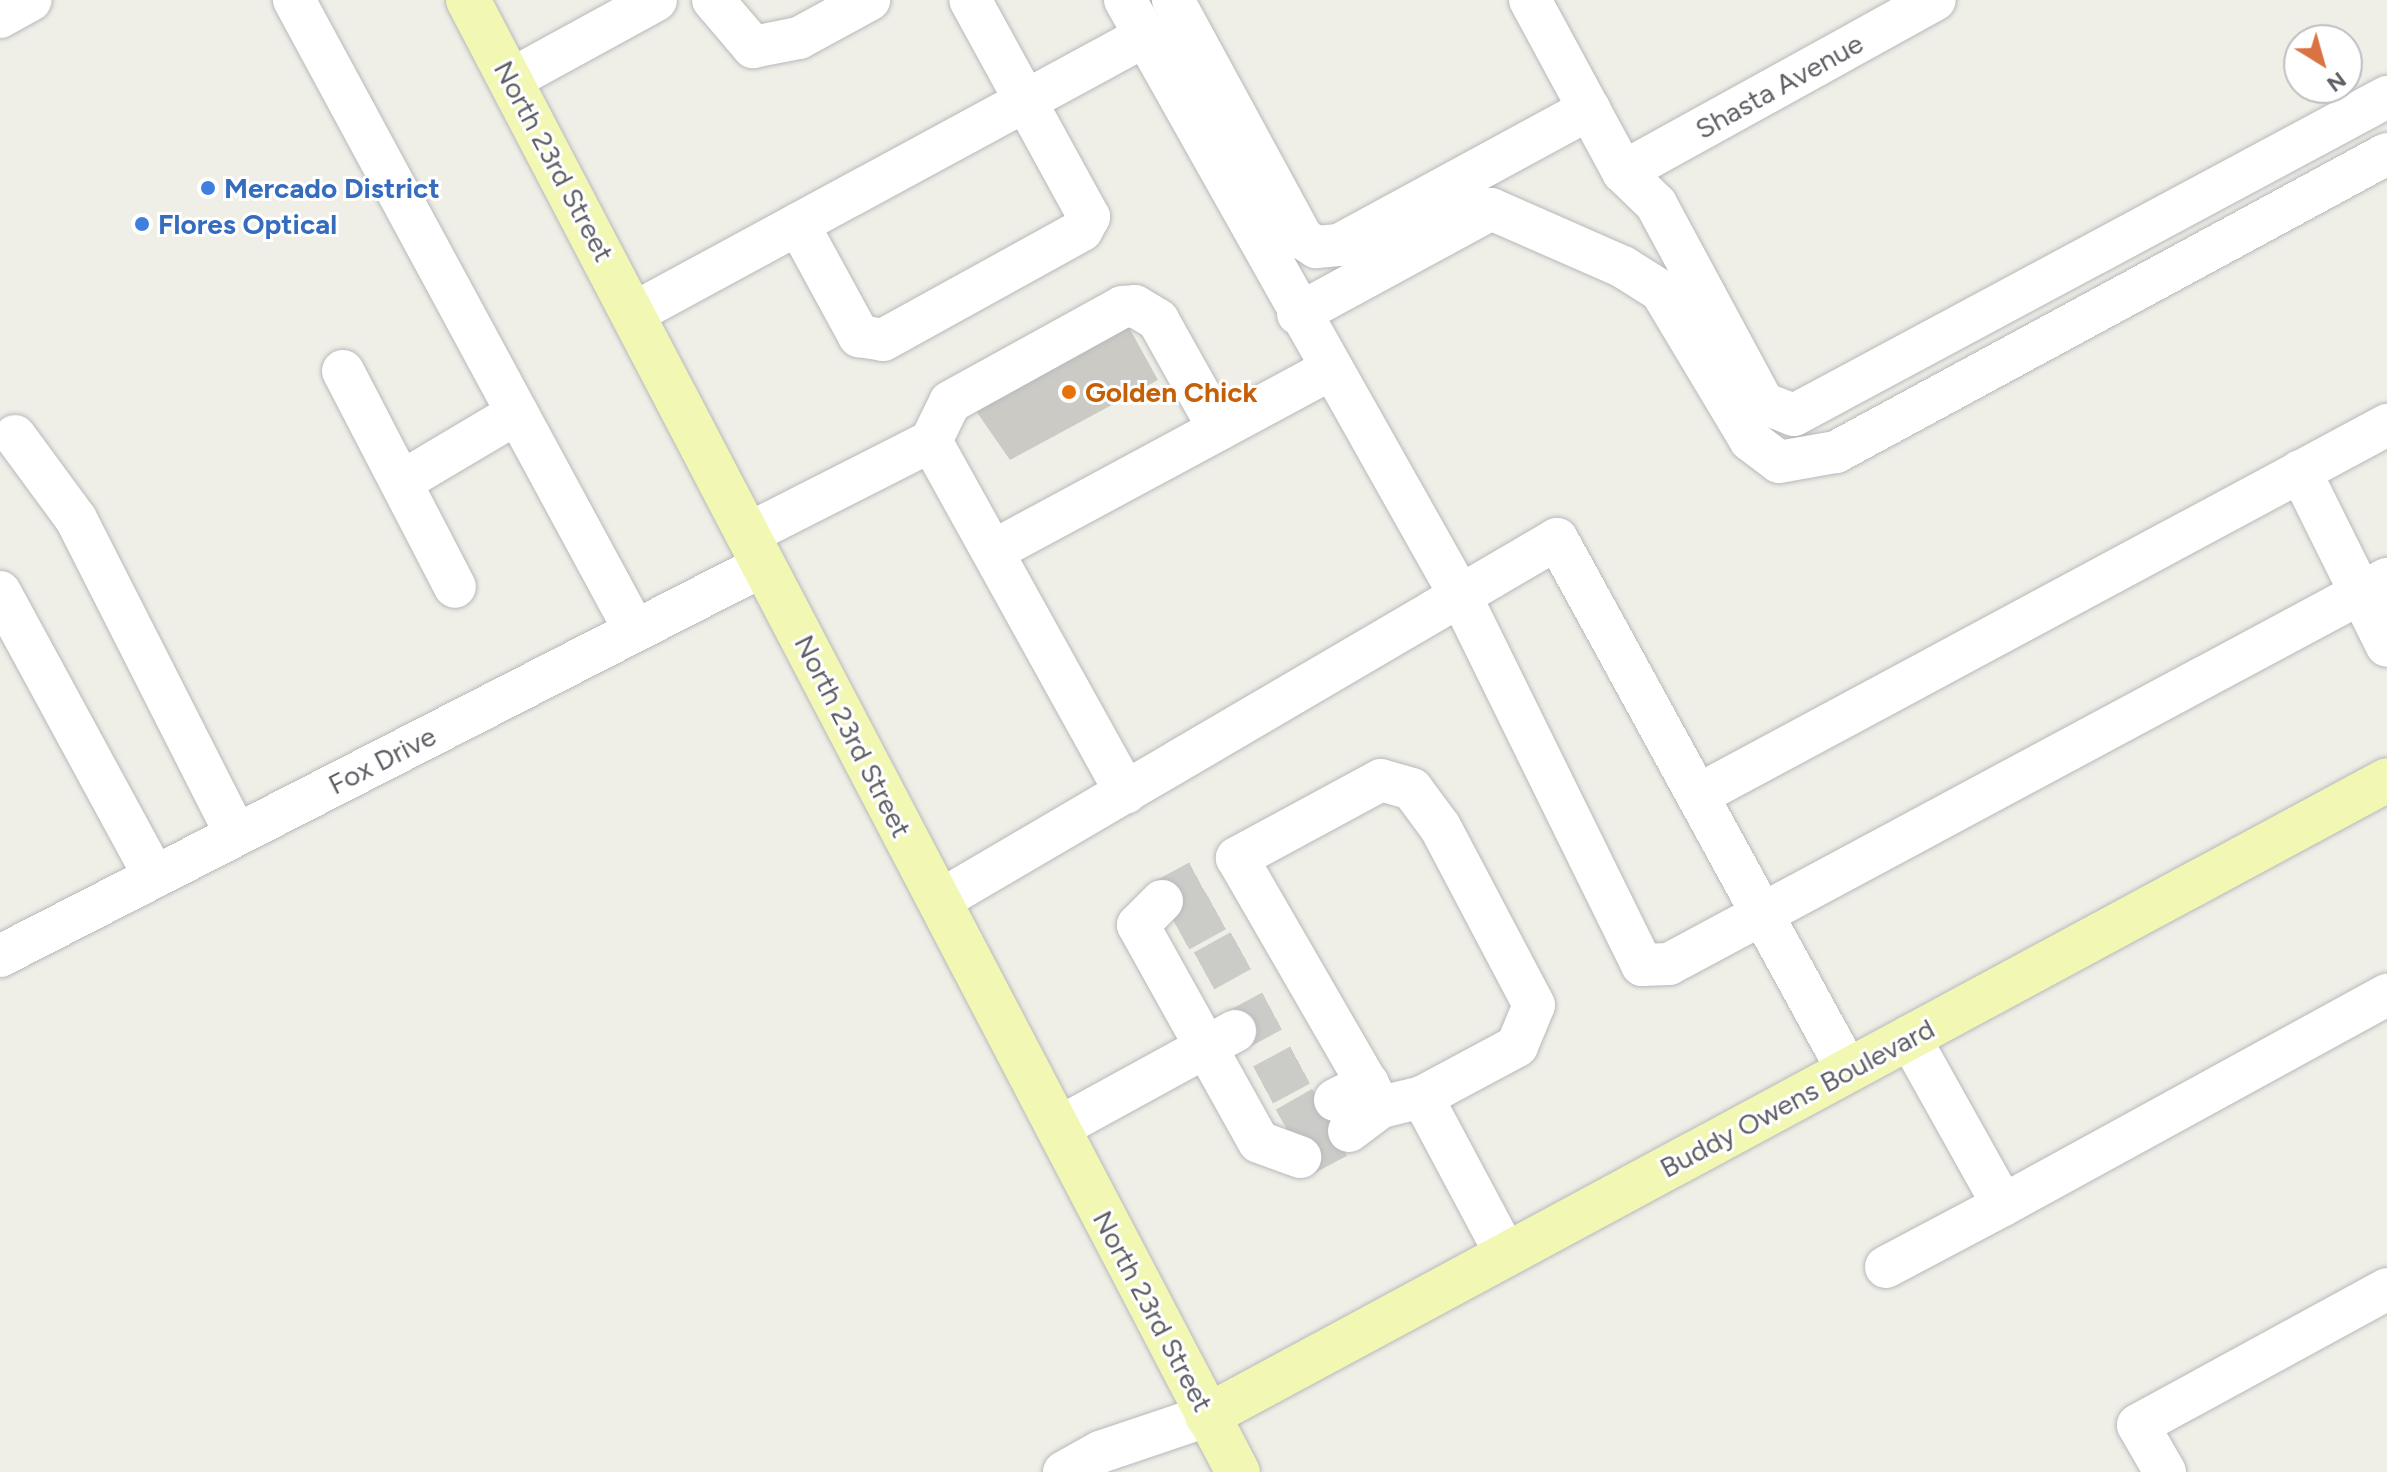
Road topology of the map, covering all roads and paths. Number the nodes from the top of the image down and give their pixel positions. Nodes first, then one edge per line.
1 (31, 0) edge
2 (294, 0) edge
3 (468, 0) edge
4 (656, 0) edge
5 (713, 0) edge
6 (869, 0) edge
7 (970, 0) edge
8 (1125, 0) edge
9 (1173, 0) edge
10 (1530, 0) edge
11 (1935, 0) edge
12 (0, 17) edge
13 (1145, 36) junction
14 (512, 79) junction
15 (2387, 97) edge
16 (1028, 99) junction
17 (1590, 109) junction
18 (2387, 154) edge
19 (1623, 172) junction
20 (798, 224) junction
21 (634, 313) junction
22 (1298, 314) junction
23 (1329, 370) junction
24 (343, 371) dead end
25 (517, 413) junction
26 (2387, 425) edge
27 (1219, 429) junction
28 (5, 430) edge
29 (931, 441) junction
30 (2300, 471) junction
31 (401, 482) junction
32 (756, 550) junction
33 (993, 551) junction
34 (2373, 586) edge
35 (455, 587) dead end
36 (0, 592) edge
37 (1462, 599) junction
38 (635, 631) junction
39 (2387, 646) edge
40 (2387, 780) edge
41 (1126, 793) junction
42 (1700, 794) junction
43 (236, 835) junction
44 (155, 877) junction
45 (939, 901) junction
46 (1765, 913) junction
47 (1164, 926) dead end
48 (0, 956) edge
49 (2387, 995) edge
50 (1909, 1037) junction
51 (1220, 1038) junction
52 (1848, 1071) junction
53 (1422, 1097) junction
54 (1058, 1128) junction
55 (1282, 1142) dead end
56 (2003, 1205) junction
57 (1506, 1254) junction
58 (1886, 1267) dead end
59 (2387, 1289) edge
60 (1207, 1416) junction
61 (1064, 1472) edge
62 (1238, 1472) edge
63 (2165, 1472) edge

1 - 12 street
2 - 25 street
3 - 14 main road, North 23rd Street
4 - 14 street
5 - 6 street
7 - 16 street
8 - 13 street
9 - 17 street
10 - 17 street
11 - 19 street, Shasta Avenue
13 - 16 street
13 - 22 street
14 - 21 main road, North 23rd Street
15 - 19 street
16 - 20 street
16 - 20 street
17 - 19 street
18 - 22 street
20 - 21 street
21 - 32 main road, North 23rd Street
22 - 23 street
23 - 27 street
23 - 37 street
24 - 31 street
25 - 31 street
25 - 38 street
26 - 30 street
27 - 29 street
27 - 33 street
28 - 43 street
29 - 32 street, Fox Drive
29 - 33 street
30 - 34 street
30 - 42 street
31 - 35 street
32 - 38 street, Fox Drive
32 - 45 main road, North 23rd Street
33 - 41 street
34 - 39 street
34 - 46 street
36 - 44 street
37 - 41 street
37 - 42 street
37 - 46 street
38 - 43 street, Fox Drive
40 - 50 main road, Buddy Owens Boulevard
41 - 45 street
42 - 46 street
43 - 44 street, Fox Drive
44 - 48 street, Fox Drive
45 - 54 main road, North 23rd Street
46 - 52 street
47 - 51 street
49 - 56 street
50 - 52 main road, Buddy Owens Boulevard
50 - 56 street
51 - 54 street
51 - 55 street
52 - 57 main road, Buddy Owens Boulevard
53 - 53 street
53 - 57 street
54 - 60 main road, North 23rd Street
56 - 58 street
57 - 60 main road, Buddy Owens Boulevard
59 - 63 street
60 - 61 street
60 - 62 main road, North 23rd Street

